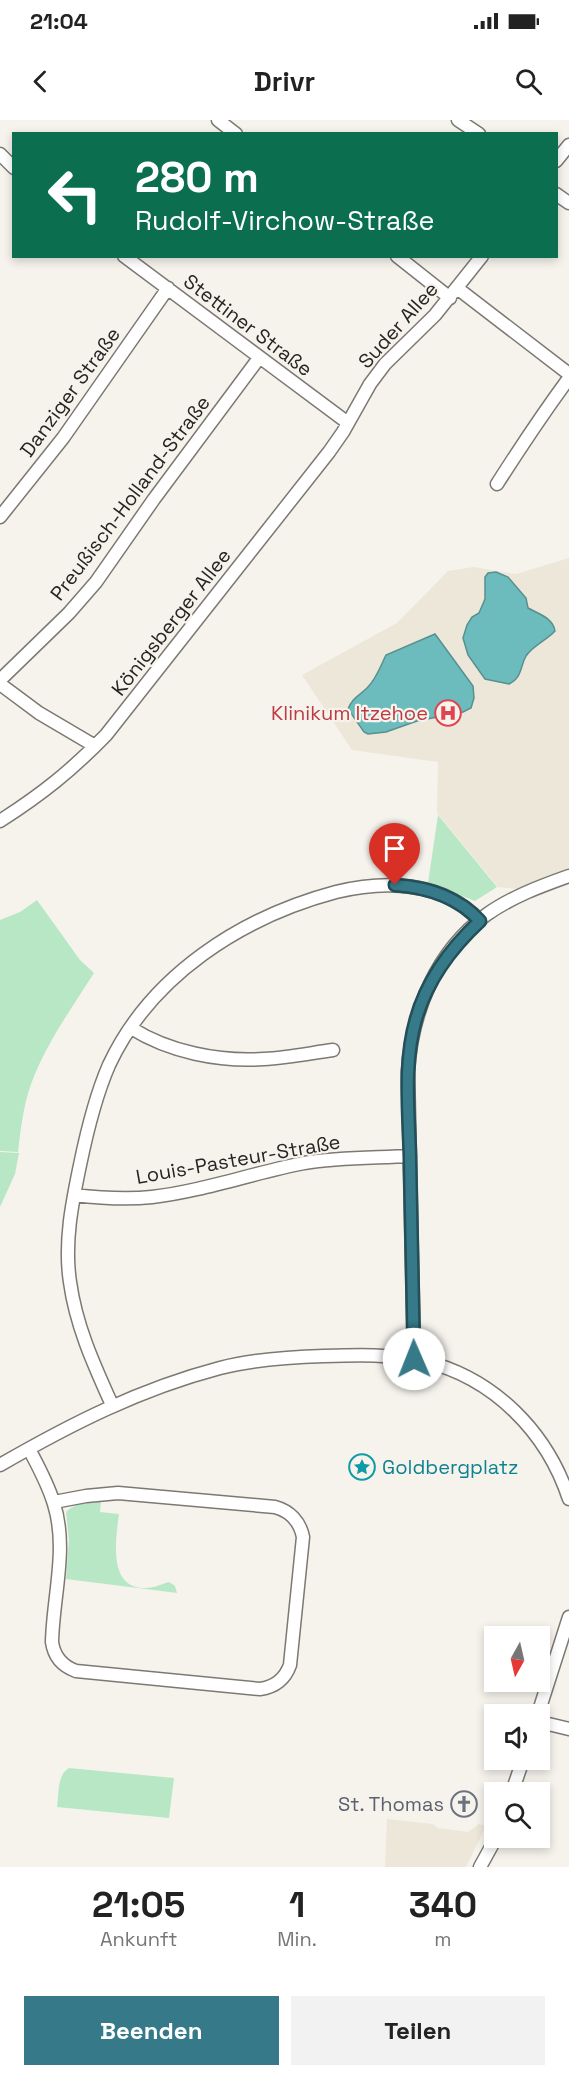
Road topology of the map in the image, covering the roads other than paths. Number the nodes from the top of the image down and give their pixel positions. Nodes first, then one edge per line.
1 (218, 120) edge
2 (458, 120) edge
3 (233, 132) edge
4 (476, 132) edge
5 (569, 145) edge
6 (0, 153) edge
7 (558, 159) edge
8 (12, 166) edge
9 (127, 258) edge
10 (400, 258) edge
11 (480, 258) edge
12 (168, 288) junction
13 (453, 293) junction
14 (259, 358) junction
15 (569, 376) edge
16 (348, 423) junction
17 (497, 484) dead end
18 (0, 517) edge
19 (0, 682) edge
20 (95, 746) junction
21 (0, 821) edge
22 (569, 876) edge
23 (480, 921) junction
24 (131, 1028) junction
25 (333, 1050) dead end
26 (410, 1156) junction
27 (74, 1195) junction
28 (414, 1359) junction
29 (112, 1405) junction
30 (29, 1449) junction
31 (0, 1465) edge
32 (569, 1499) edge
33 (54, 1502) junction
34 (569, 1617) edge
35 (540, 1704) edge
36 (550, 1725) edge
37 (569, 1730) edge
38 (490, 1848) edge
39 (480, 1867) edge

1 - 3 street
2 - 4 street
5 - 7 street
6 - 8 street
9 - 12 street, Stettiner Straße
10 - 13 street
11 - 13 street, Suder Allee
12 - 14 street, Stettiner Straße
12 - 18 street, Danziger Straße
13 - 15 street
13 - 16 street, Suder Allee
14 - 16 street, Stettiner Straße
14 - 19 street, Preußisch-Holland-Straße
15 - 17 street
16 - 20 street, Königsberger Allee
19 - 20 street
20 - 21 street, Königsberger Allee
22 - 23 street
23 - 24 street
23 - 26 street
24 - 25 street
24 - 27 street
26 - 27 street, Louis-Pasteur-Straße
26 - 28 street
27 - 29 street
28 - 29 street
28 - 32 street
29 - 30 street
30 - 31 street
30 - 33 street
33 - 33 street
34 - 35 street
36 - 37 street
38 - 39 street

